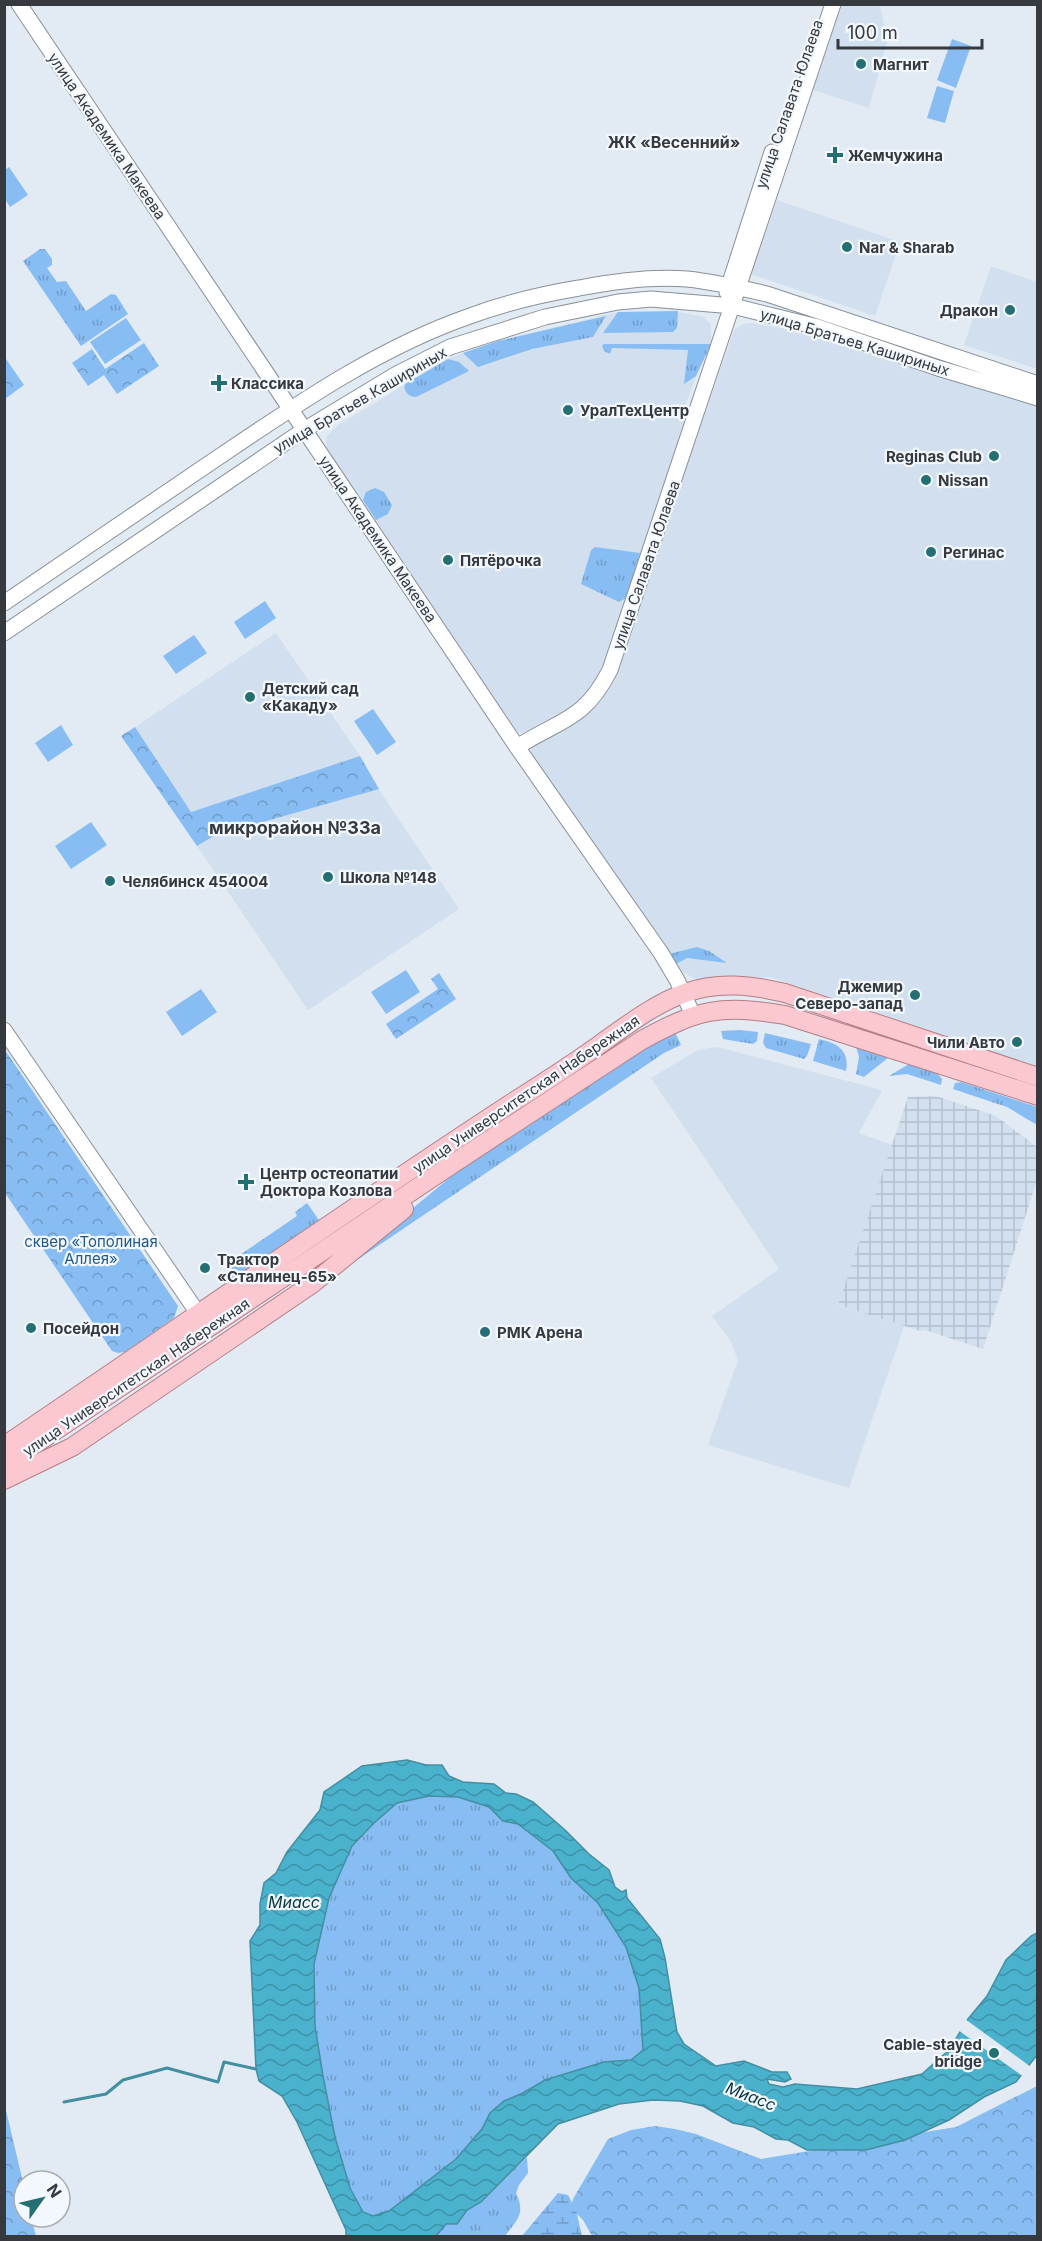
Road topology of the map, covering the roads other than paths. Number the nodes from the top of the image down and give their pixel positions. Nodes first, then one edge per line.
1 (19, 4) edge
2 (823, 4) edge
3 (833, 4) edge
4 (734, 286) junction
5 (729, 306) junction
6 (880, 340) junction
7 (1038, 384) edge
8 (1038, 398) edge
9 (290, 409) junction
10 (304, 430) junction
11 (4, 603) edge
12 (4, 633) edge
13 (517, 747) junction
14 (684, 993) junction
15 (693, 1015) junction
16 (4, 1030) edge
17 (1038, 1077) edge
18 (1038, 1096) edge
19 (454, 1163) junction
20 (204, 1321) junction
21 (4, 1446) edge
22 (4, 1465) edge
23 (4, 1480) edge

1 - 9 main road, улица Академика Макеева
2 - 4 main road, улица Салавата Юлаева
3 - 4 main road, улица Салавата Юлаева
4 - 5 main road, улица Салавата Юлаева
4 - 6 main road, улица Братьев Кашириных
4 - 9 main road, улица Братьев Кашириных
5 - 6 main road, улица Братьев Кашириных
5 - 10 main road, улица Братьев Кашириных
5 - 13 main road, улица Салавата Юлаева
6 - 7 main road, улица Братьев Кашириных
6 - 8 main road, улица Братьев Кашириных
9 - 10 main road, улица Академика Макеева
9 - 11 main road, улица Братьев Кашириных
10 - 12 main road, улица Братьев Кашириных
10 - 13 main road, улица Академика Макеева
13 - 14 main road, улица Академика Макеева
14 - 15 main road, улица Академика Макеева
14 - 17 main road, улица Университетская Набережная
14 - 20 main road, улица Университетская Набережная
15 - 18 main road, улица Университетская Набережная
15 - 19 main road, улица Университетская Набережная
16 - 20 main road
19 - 20 main road, улица Университетская Набережная
19 - 23 main road
20 - 21 main road, улица Университетская Набережная
20 - 22 main road, улица Университетская Набережная

